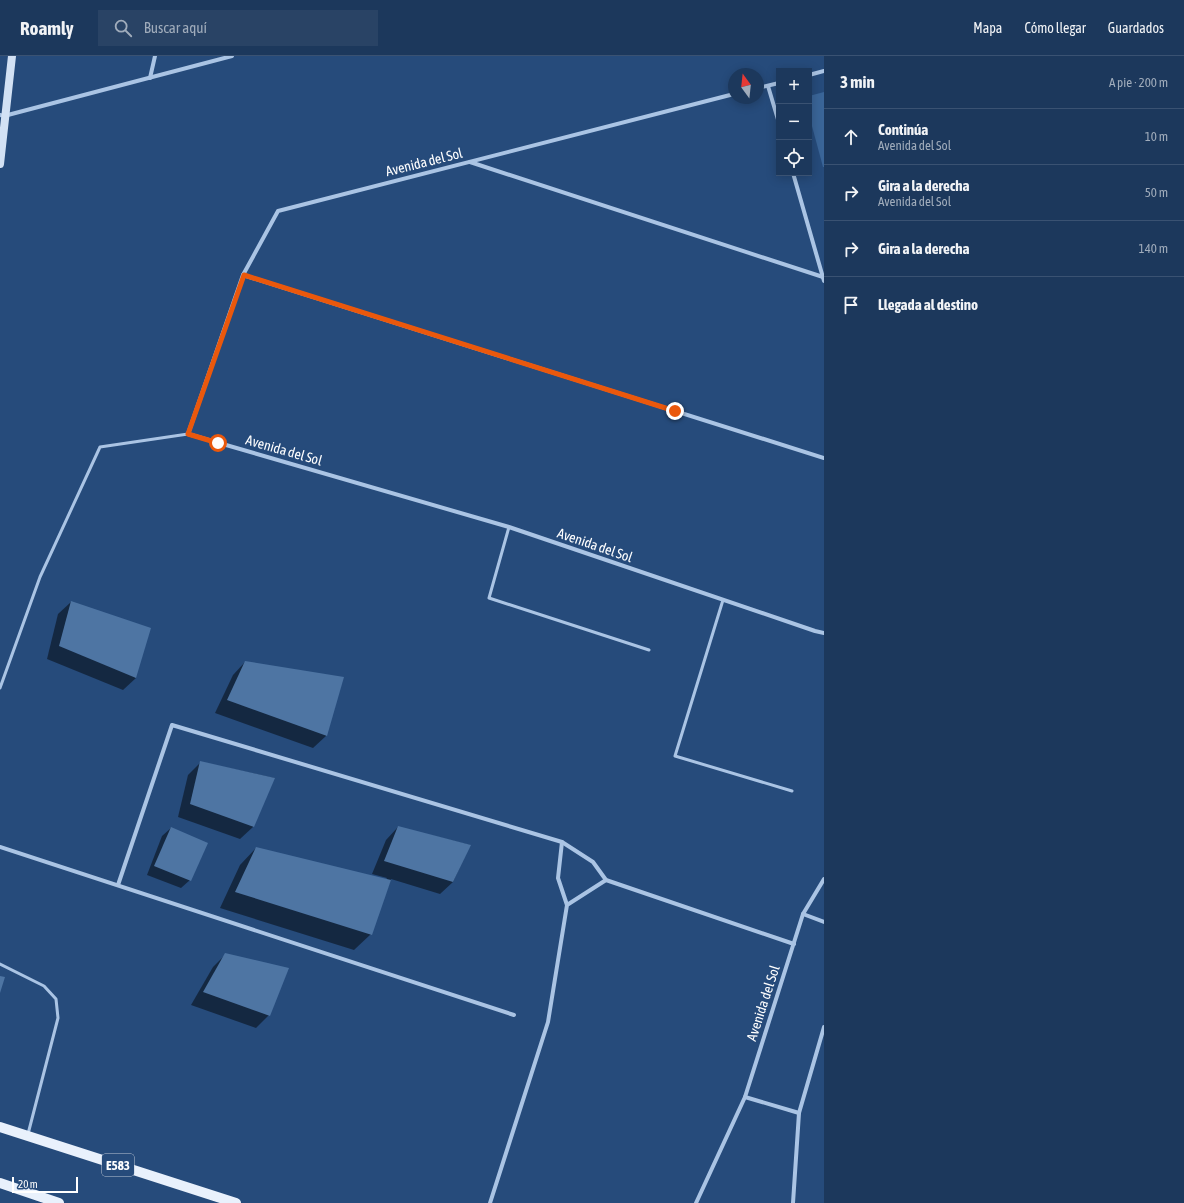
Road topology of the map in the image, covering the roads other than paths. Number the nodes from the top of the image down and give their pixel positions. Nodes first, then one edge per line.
1 (12, 56) edge
2 (155, 56) edge
3 (232, 56) edge
4 (824, 71) edge
5 (812, 74) edge
6 (150, 78) junction
7 (776, 84) edge
8 (768, 86) junction
9 (764, 87) edge
10 (728, 96) edge
11 (776, 113) edge
12 (2, 116) edge
13 (470, 162) junction
14 (0, 164) edge
15 (794, 176) edge
16 (244, 275) junction
17 (824, 279) edge
18 (188, 434) junction
19 (824, 458) edge
20 (509, 527) junction
21 (723, 600) junction
22 (824, 633) edge
23 (648, 650) dead end
24 (0, 688) edge
25 (792, 791) dead end
26 (562, 842) junction
27 (0, 848) edge
28 (606, 880) junction
29 (824, 880) edge
30 (118, 885) junction
31 (567, 905) junction
32 (803, 914) junction
33 (824, 922) edge
34 (794, 944) junction
35 (0, 964) edge
36 (514, 1015) dead end
37 (824, 1027) edge
38 (745, 1098) junction
39 (799, 1113) junction
40 (0, 1127) edge
41 (28, 1136) junction
42 (0, 1183) edge
43 (60, 1203) edge
44 (236, 1203) edge
45 (490, 1203) edge
46 (696, 1203) edge
47 (793, 1203) edge

1 - 12 street
2 - 6 street
3 - 6 street
4 - 5 street
6 - 12 street
7 - 8 street
8 - 9 street
8 - 11 street
10 - 13 street, Avenida del Sol
12 - 14 street
13 - 16 street, Avenida del Sol
13 - 17 street
15 - 17 street
16 - 18 street, Avenida del Sol
16 - 19 street
18 - 20 street, Avenida del Sol
18 - 24 lane
20 - 21 street, Avenida del Sol
20 - 23 lane
21 - 22 street, Avenida del Sol
21 - 25 lane
26 - 28 street
26 - 30 street
26 - 31 street
27 - 30 street
28 - 31 street
28 - 34 street
29 - 32 street, Avenida del Sol
30 - 36 street
31 - 45 street
32 - 33 street
32 - 34 street, Avenida del Sol
34 - 38 street, Avenida del Sol
35 - 41 lane
37 - 39 street
38 - 39 street
38 - 46 street, Avenida del Sol
39 - 47 street
40 - 41 main road, E583
41 - 44 main road, E583
42 - 43 main road

